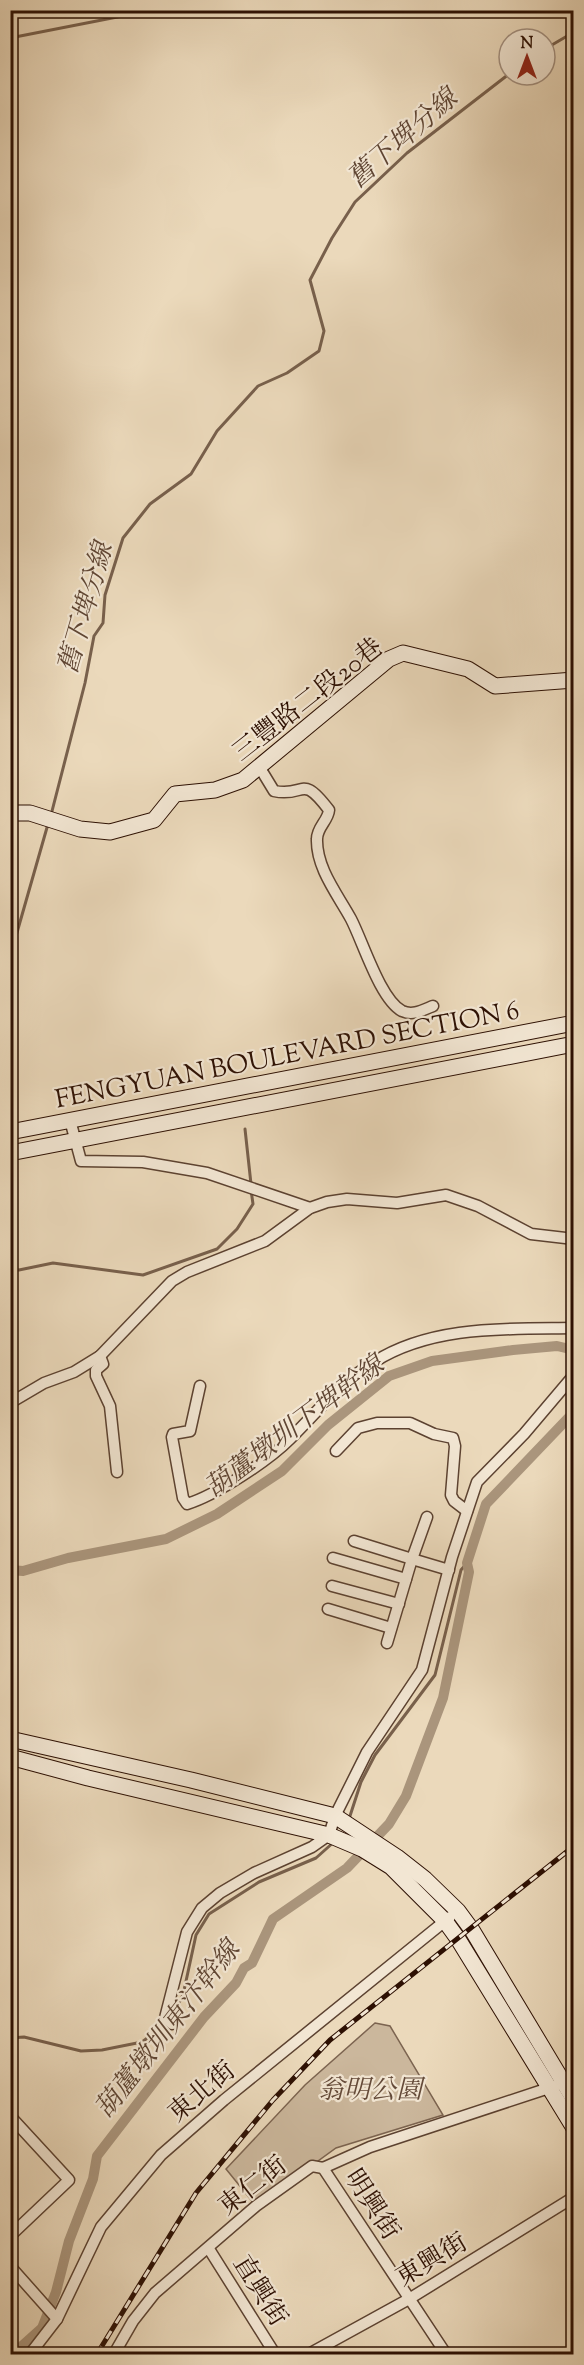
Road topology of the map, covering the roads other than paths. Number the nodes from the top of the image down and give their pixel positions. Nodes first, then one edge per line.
1 (573, 680) edge
2 (260, 768) junction
3 (10, 813) edge
4 (433, 1006) dead end
5 (573, 1023) edge
6 (573, 1044) edge
7 (70, 1120) junction
8 (10, 1132) edge
9 (74, 1140) junction
10 (10, 1153) edge
11 (310, 1208) junction
12 (573, 1239) edge
13 (573, 1328) edge
14 (100, 1356) junction
15 (573, 1376) edge
16 (200, 1386) dead end
17 (10, 1403) edge
18 (336, 1450) dead end
19 (117, 1472) dead end
20 (467, 1511) junction
21 (427, 1517) dead end
22 (354, 1541) dead end
23 (333, 1558) dead end
24 (412, 1559) junction
25 (448, 1570) junction
26 (406, 1579) junction
27 (332, 1587) dead end
28 (399, 1604) junction
29 (328, 1609) dead end
30 (391, 1628) junction
31 (387, 1643) dead end
32 (10, 1740) edge
33 (10, 1757) edge
34 (335, 1816) junction
35 (329, 1835) junction
36 (394, 1862) junction
37 (458, 1911) junction
38 (445, 1921) junction
39 (168, 2020) dead end
40 (556, 2085) junction
41 (573, 2100) edge
42 (10, 2116) edge
43 (573, 2128) edge
44 (323, 2168) junction
45 (573, 2198) edge
46 (10, 2236) edge
47 (209, 2249) junction
48 (10, 2266) edge
49 (409, 2299) junction
50 (55, 2316) junction
51 (30, 2355) edge
52 (114, 2355) edge
53 (275, 2355) edge
54 (309, 2355) edge
55 (446, 2355) edge

1 - 2 street, 三豐路二段20巷
2 - 3 street, 三豐路二段20巷
2 - 4 street
5 - 7 street, FENGYUAN BOULEVARD SECTION 6
6 - 9 street, FENGYUAN BOULEVARD SECTION 6
7 - 8 street, FENGYUAN BOULEVARD SECTION 6
7 - 9 street
9 - 10 street, FENGYUAN BOULEVARD SECTION 6
9 - 11 street
11 - 12 street
11 - 14 street
13 - 16 street
14 - 17 street
14 - 19 street
15 - 20 street
18 - 20 street
20 - 25 street
21 - 24 street
22 - 24 street
23 - 26 street
24 - 25 street
24 - 26 street
25 - 34 street
26 - 28 street
27 - 28 street
28 - 30 street
29 - 30 street
30 - 31 street
32 - 34 street
33 - 35 street
34 - 35 street
34 - 36 street
35 - 36 street
35 - 39 street
36 - 37 street
36 - 38 street
37 - 38 street, 東北街
37 - 40 street
38 - 40 street
38 - 50 street, 東北街
40 - 41 street
40 - 43 street
40 - 44 street, 東仁街
42 - 46 street
44 - 47 street, 東仁街
44 - 49 street, 明興街
45 - 49 street, 東興街
47 - 52 street, 東仁街
47 - 53 street, 直興街
48 - 50 street
49 - 54 street, 東興街
49 - 55 street, 明興街
50 - 51 street, 東北街

